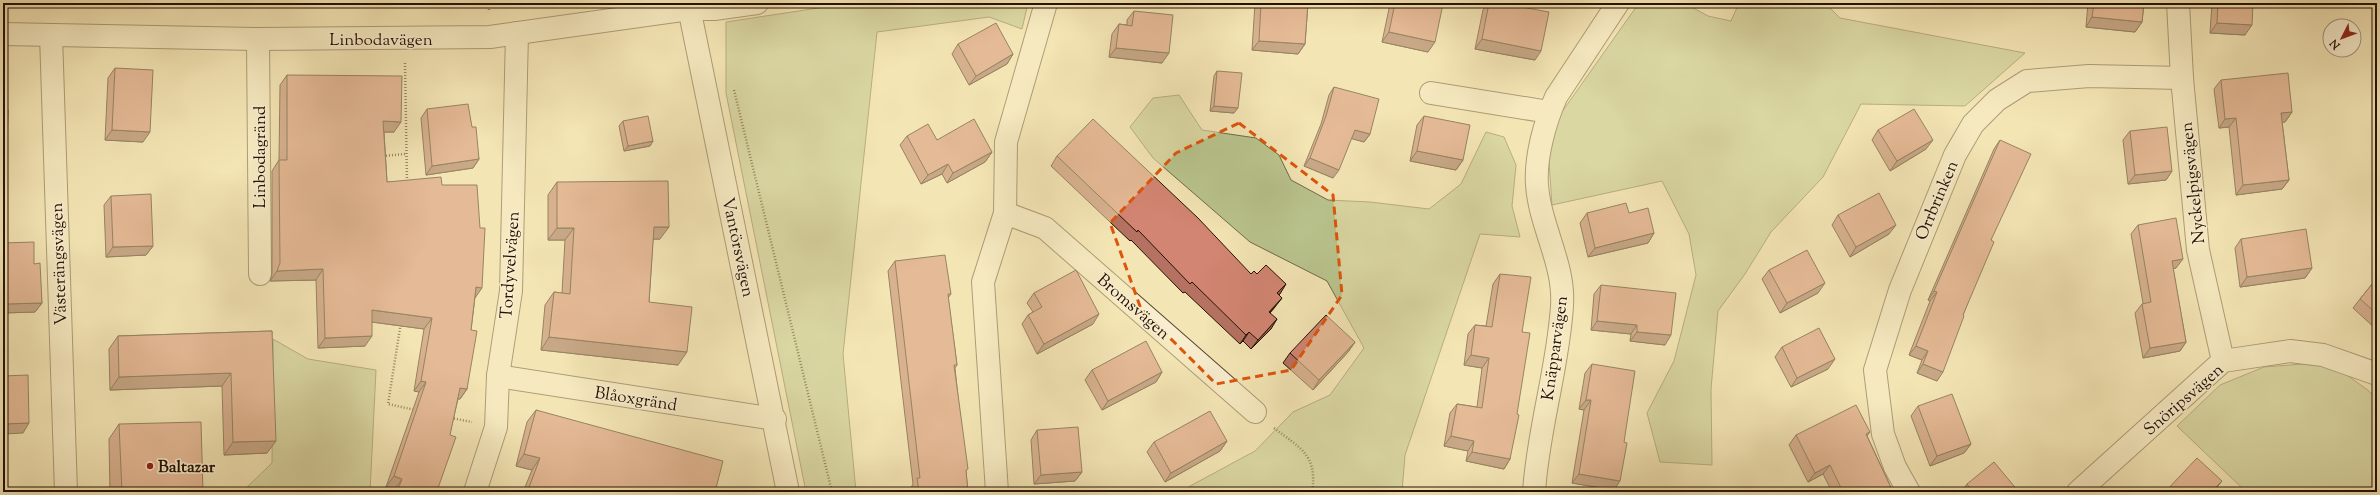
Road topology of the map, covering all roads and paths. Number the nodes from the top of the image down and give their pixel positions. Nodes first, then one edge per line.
1 (757, 3) edge
2 (1046, 3) edge
3 (1618, 3) edge
4 (2178, 3) edge
5 (688, 6) edge
6 (517, 33) junction
7 (3, 34) edge
8 (51, 35) junction
9 (258, 39) junction
10 (405, 39) junction
11 (2182, 78) junction
12 (733, 86) dead end
13 (1431, 93) dead end
14 (1549, 112) junction
15 (405, 154) junction
16 (382, 156) edge
17 (407, 185) edge
18 (1005, 213) junction
19 (260, 274) dead end
20 (402, 314) edge
21 (2223, 361) junction
22 (2377, 374) edge
23 (498, 376) junction
24 (419, 411) edge
25 (1255, 412) joint
26 (450, 417) edge
27 (774, 419) junction
28 (496, 427) junction
29 (66, 492) edge
30 (475, 492) edge
31 (788, 492) edge
32 (832, 492) edge
33 (997, 492) edge
34 (1312, 492) edge
35 (1534, 492) edge
36 (1909, 492) edge
37 (2078, 492) edge

1 - 5 street, Linbodavägen
2 - 18 street
3 - 14 street, Knäpparvägen
4 - 11 street, Nyckelpigsvägen
5 - 6 street, Linbodavägen
5 - 27 street, Vantörsvägen
6 - 10 street, Linbodavägen
6 - 23 street, Tordyvelvägen
7 - 8 street, Linbodavägen
8 - 9 street, Linbodavägen
8 - 29 street, Västerängsvägen
9 - 10 street, Linbodavägen
9 - 19 street, Linbodagränd
10 - 15 path
11 - 21 street, Nyckelpigsvägen
11 - 36 street, Orrbrinken
12 - 32 path
13 - 14 street
14 - 35 street, Knäpparvägen
15 - 16 path
15 - 17 path
18 - 25 street, Bromsvägen
18 - 33 street
20 - 24 path
21 - 22 street, Snöripsvägen
21 - 37 street, Snöripsvägen
23 - 27 street, Blåoxgränd
23 - 28 street, Tordyvelvägen
25 - 34 path
26 - 28 path
27 - 31 street, Vantörsvägen
28 - 30 street, Tordyvelvägen

